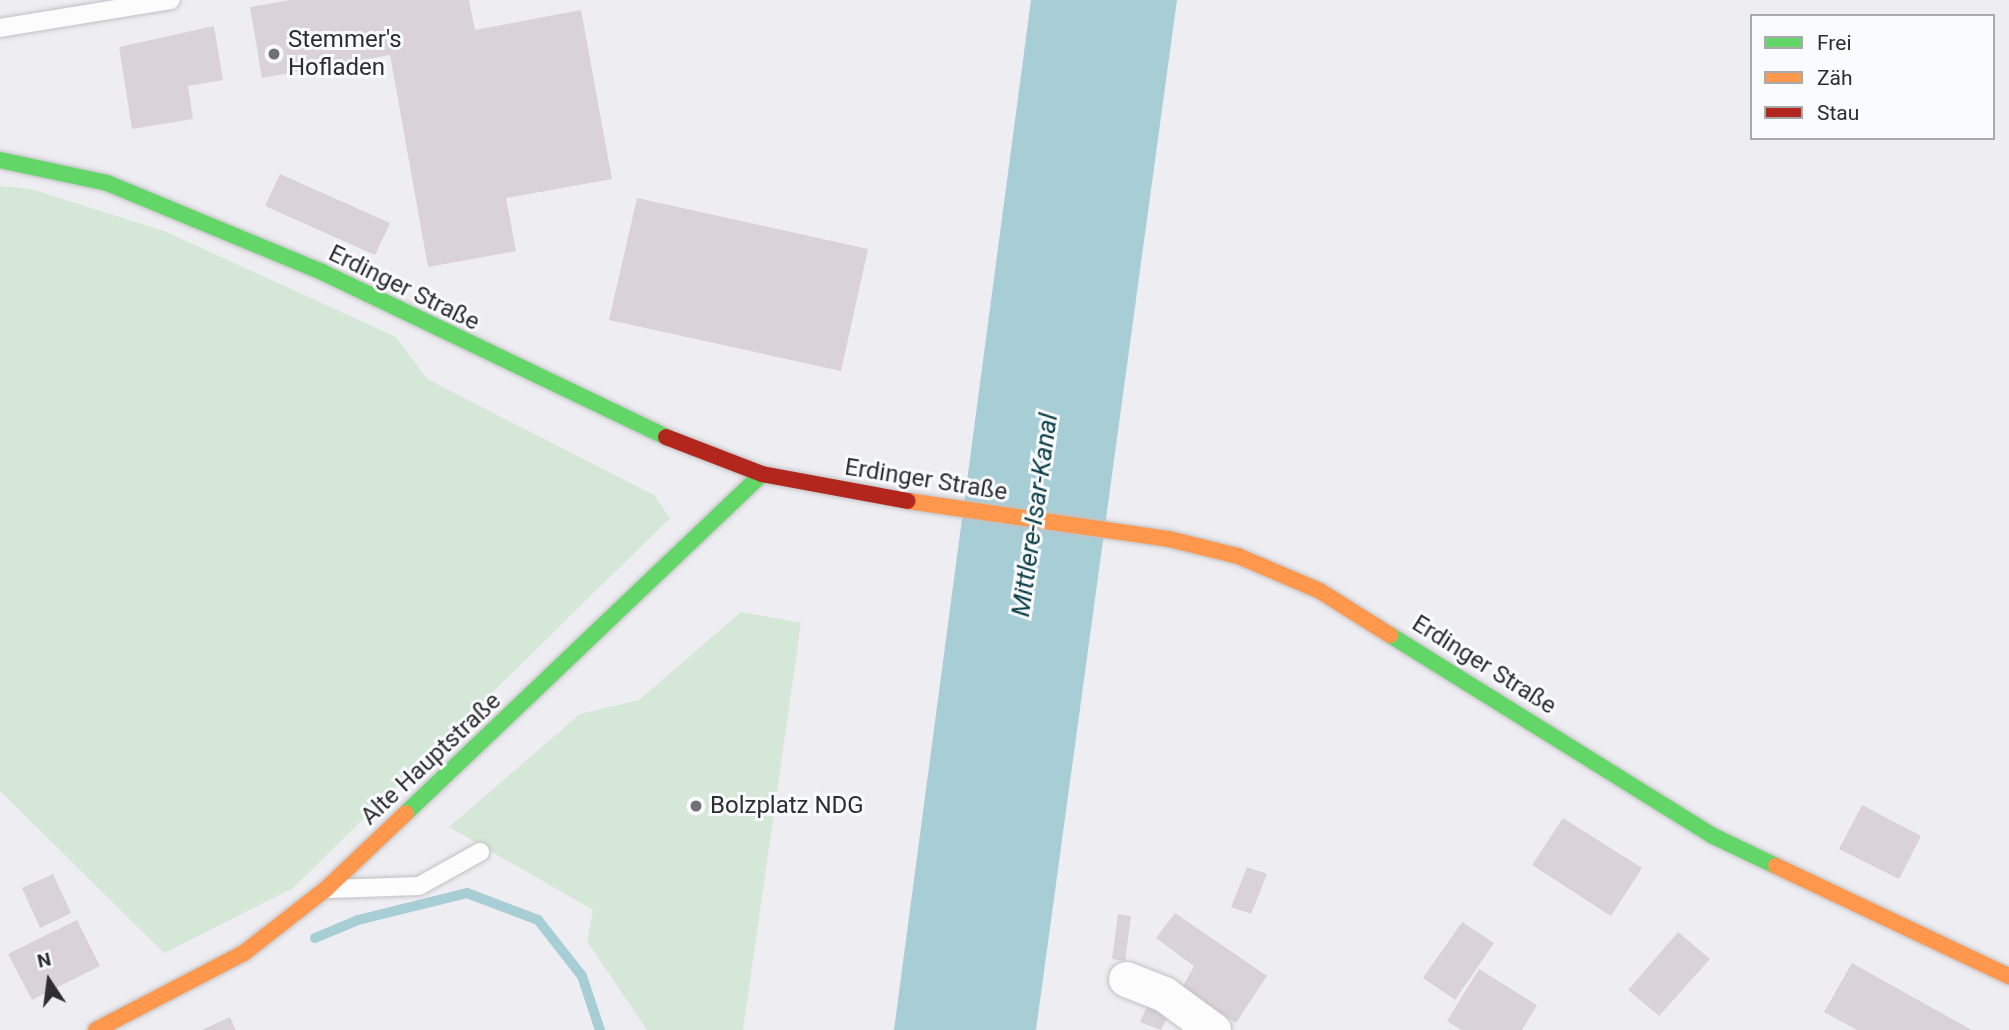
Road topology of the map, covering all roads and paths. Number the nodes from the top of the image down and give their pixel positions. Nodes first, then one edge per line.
1 (171, 0) edge
2 (0, 28) edge
3 (0, 160) edge
4 (762, 474) junction
5 (480, 852) dead end
6 (326, 889) junction
7 (2009, 976) edge
8 (1126, 979) dead end
9 (96, 1030) edge
10 (1213, 1030) edge

1 - 2 lane
3 - 4 street, Erdinger Straße
4 - 6 street, Alte Hauptstraße
4 - 7 street, Erdinger Straße
5 - 6 lane
6 - 9 street, Alte Hauptstraße
8 - 10 street

